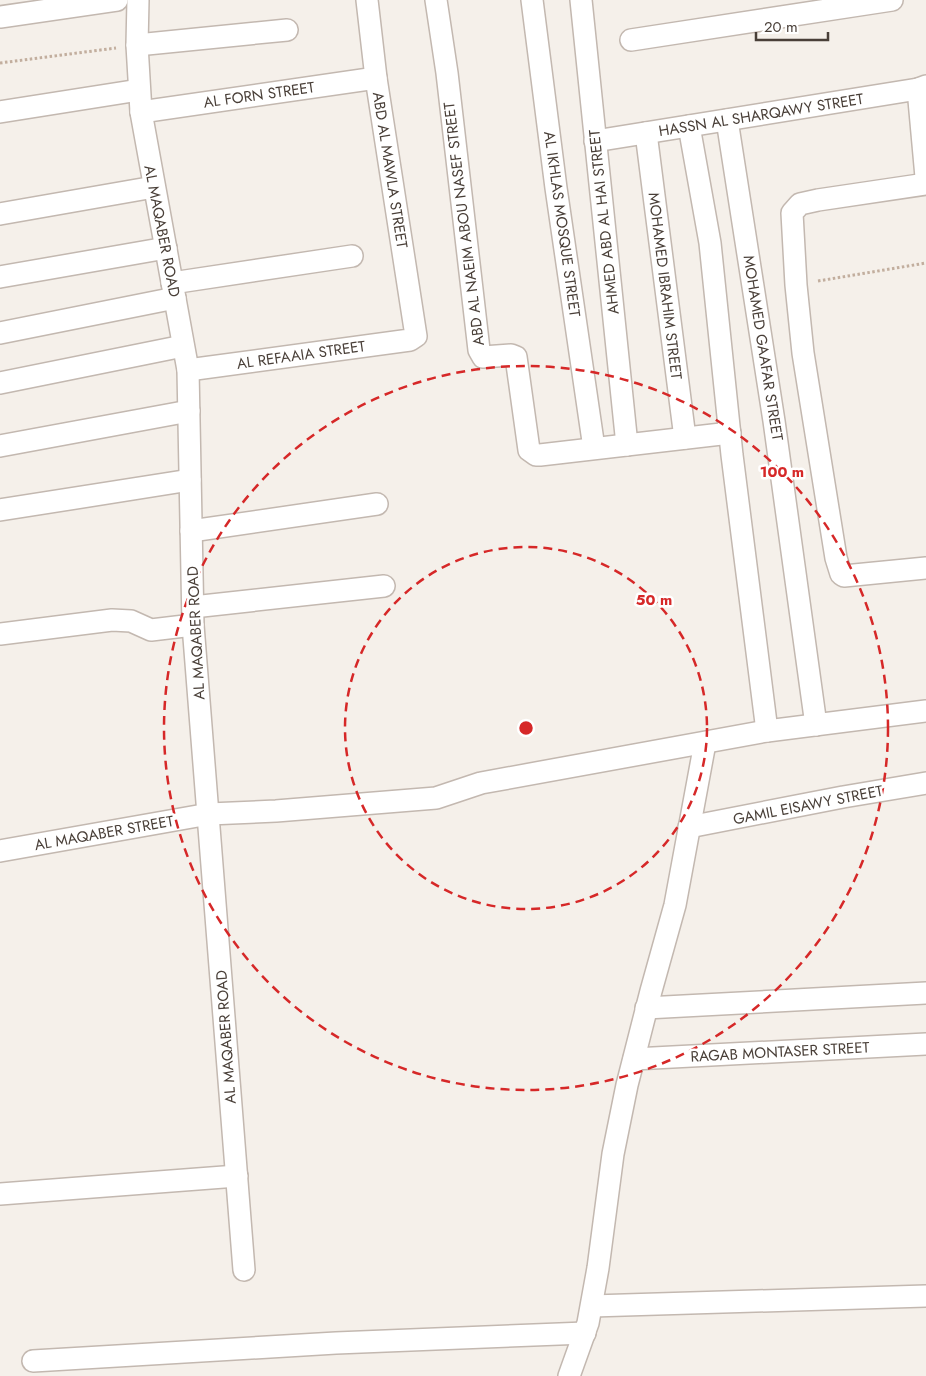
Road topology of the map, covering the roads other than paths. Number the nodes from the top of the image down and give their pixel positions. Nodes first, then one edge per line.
1 (117, 0) edge
2 (138, 0) edge
3 (367, 0) edge
4 (436, 0) edge
5 (532, 0) edge
6 (580, 0) edge
7 (892, 0) edge
8 (0, 17) edge
9 (286, 30) dead end
10 (631, 40) dead end
11 (137, 45) junction
12 (376, 78) junction
13 (922, 88) edge
14 (139, 90) junction
15 (0, 112) edge
16 (141, 112) junction
17 (728, 120) junction
18 (690, 126) junction
19 (924, 128) edge
20 (646, 133) junction
21 (595, 141) junction
22 (926, 173) edge
23 (926, 177) edge
24 (926, 184) edge
25 (154, 187) junction
26 (0, 214) edge
27 (166, 248) junction
28 (352, 256) dead end
29 (0, 277) edge
30 (174, 291) junction
31 (0, 333) edge
32 (414, 338) joint
33 (183, 346) junction
34 (188, 370) junction
35 (0, 383) edge
36 (189, 411) junction
37 (730, 433) junction
38 (685, 438) junction
39 (627, 445) junction
40 (0, 446) edge
41 (594, 448) junction
42 (190, 480) junction
43 (377, 504) dead end
44 (0, 510) edge
45 (191, 531) junction
46 (926, 568) edge
47 (384, 586) dead end
48 (193, 616) junction
49 (0, 634) edge
50 (926, 711) edge
51 (816, 725) junction
52 (767, 731) junction
53 (705, 743) junction
54 (926, 783) edge
55 (209, 814) junction
56 (690, 827) junction
57 (0, 851) edge
58 (926, 992) edge
59 (646, 1008) junction
60 (926, 1044) edge
61 (634, 1059) junction
62 (237, 1176) junction
63 (0, 1194) edge
64 (244, 1270) dead end
65 (926, 1296) edge
66 (592, 1306) junction
67 (585, 1333) junction
68 (33, 1361) dead end
69 (569, 1376) edge

1 - 8 street
2 - 11 street, AL MAQABER ROAD
3 - 12 street, ABD AL MAWLA STREET
4 - 41 street, ABD AL NAEIM ABOU NASEF STREET
5 - 41 street, AL IKHLAS MOSQUE STREET
6 - 21 street, AHMED ABD AL HAI STREET
7 - 10 street
9 - 11 street
11 - 14 street, AL MAQABER ROAD
12 - 16 street, AL FORN STREET
12 - 32 street, ABD AL MAWLA STREET
13 - 17 street, HASSN AL SHARQAWY STREET
13 - 19 street
14 - 15 street
14 - 16 street, AL MAQABER ROAD
16 - 25 street, AL MAQABER ROAD
17 - 18 street, HASSN AL SHARQAWY STREET
17 - 51 street, MOHAMED GAAFAR STREET
18 - 20 street, HASSN AL SHARQAWY STREET
18 - 37 street
19 - 22 street
20 - 21 street, HASSN AL SHARQAWY STREET
20 - 38 street, MOHAMED IBRAHIM STREET
21 - 39 street, AHMED ABD AL HAI STREET
22 - 23 street
24 - 46 street
25 - 26 street
25 - 27 street, AL MAQABER ROAD
27 - 29 street
27 - 30 street, AL MAQABER ROAD
28 - 30 street
30 - 31 street
30 - 33 street, AL MAQABER ROAD
32 - 34 street, AL REFAAIA STREET
33 - 34 street, AL MAQABER ROAD
33 - 35 street
34 - 36 street, AL MAQABER ROAD
36 - 40 street
36 - 42 street, AL MAQABER ROAD
37 - 38 street, ABD AL NAEIM ABOU NASEF STREET
37 - 52 street
38 - 39 street, ABD AL NAEIM ABOU NASEF STREET
39 - 41 street, ABD AL NAEIM ABOU NASEF STREET
42 - 44 street
42 - 45 street, AL MAQABER ROAD
43 - 45 street
45 - 48 street, AL MAQABER ROAD
47 - 48 street
48 - 49 street
48 - 55 street, AL MAQABER ROAD
50 - 51 street, AL MAQABER STREET
51 - 52 street, AL MAQABER STREET
52 - 53 street, AL MAQABER STREET
53 - 55 street, AL MAQABER STREET
53 - 56 street
54 - 56 street, GAMIL EISAWY STREET
55 - 57 street, AL MAQABER STREET
55 - 62 street, AL MAQABER ROAD
56 - 59 street
58 - 59 street
59 - 61 street
60 - 61 street, RAGAB MONTASER STREET
61 - 66 street
62 - 63 street
62 - 64 street, AL MAQABER ROAD
65 - 66 street
66 - 67 street
67 - 68 street
67 - 69 street

